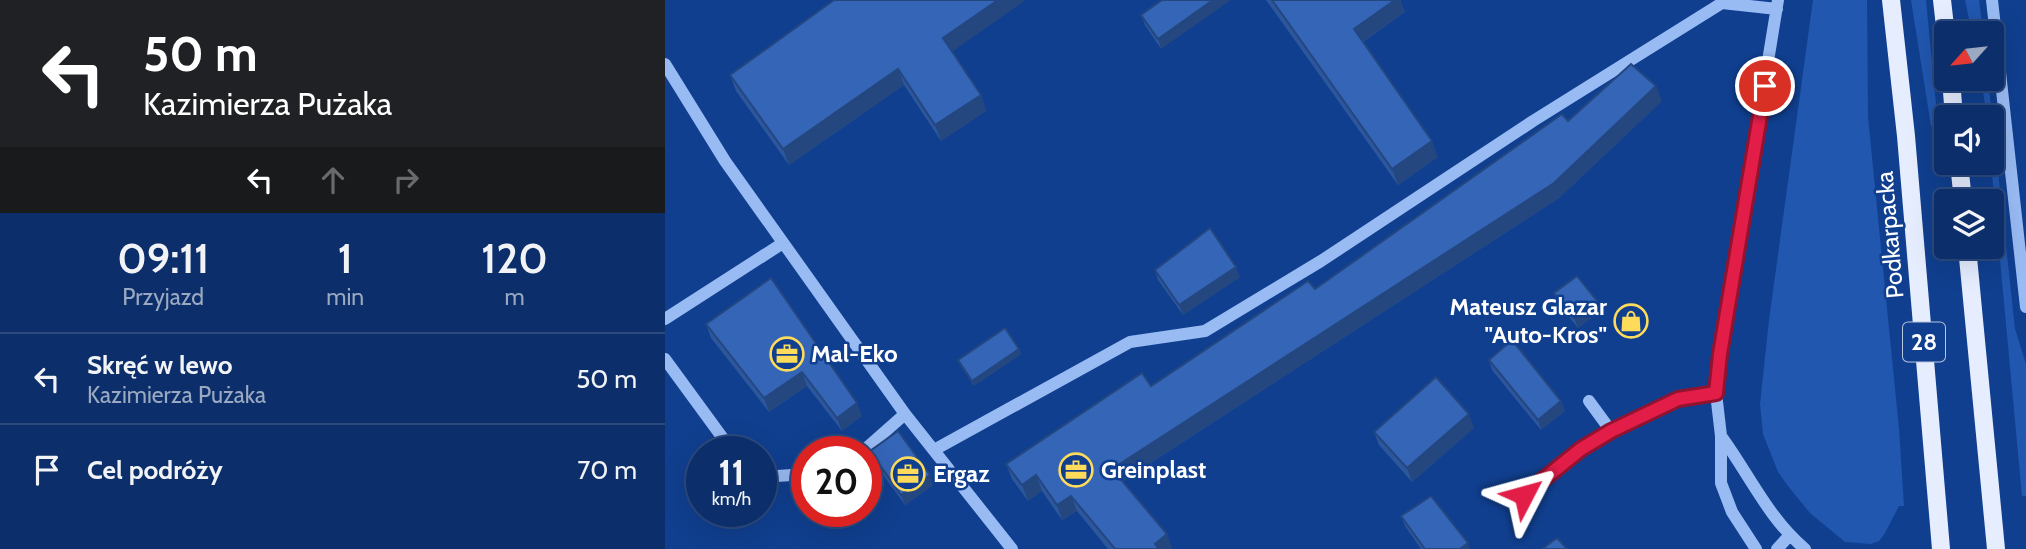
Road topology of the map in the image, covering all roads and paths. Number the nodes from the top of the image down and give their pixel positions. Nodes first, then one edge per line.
1 (1891, 0) edge
2 (1942, 0) edge
3 (1992, 0) edge
4 (1777, 4) edge
5 (1944, 21) edge
6 (665, 64) edge
7 (783, 243) junction
8 (1968, 259) edge
9 (2026, 307) edge
10 (665, 319) edge
11 (665, 359) edge
12 (1716, 393) junction
13 (1589, 401) dead end
14 (905, 414) junction
15 (1611, 431) junction
16 (721, 436) edge
17 (880, 436) edge
18 (1721, 436) junction
19 (934, 450) junction
20 (1524, 495) dead end
21 (1789, 536) junction
22 (1012, 549) edge
23 (1756, 549) edge
24 (1777, 549) edge
25 (1805, 549) edge
26 (1941, 549) edge
27 (1996, 549) edge

1 - 26 main road, Podkarpacka / 28
2 - 5 main road
3 - 9 street
4 - 12 street
4 - 19 street
6 - 7 street
7 - 10 street
7 - 14 street
8 - 27 main road, 28
11 - 16 street
12 - 15 street
12 - 18 street
13 - 15 street
14 - 17 street
14 - 19 street
15 - 20 street
18 - 21 street
18 - 23 street
19 - 22 street
21 - 24 street
21 - 25 street

